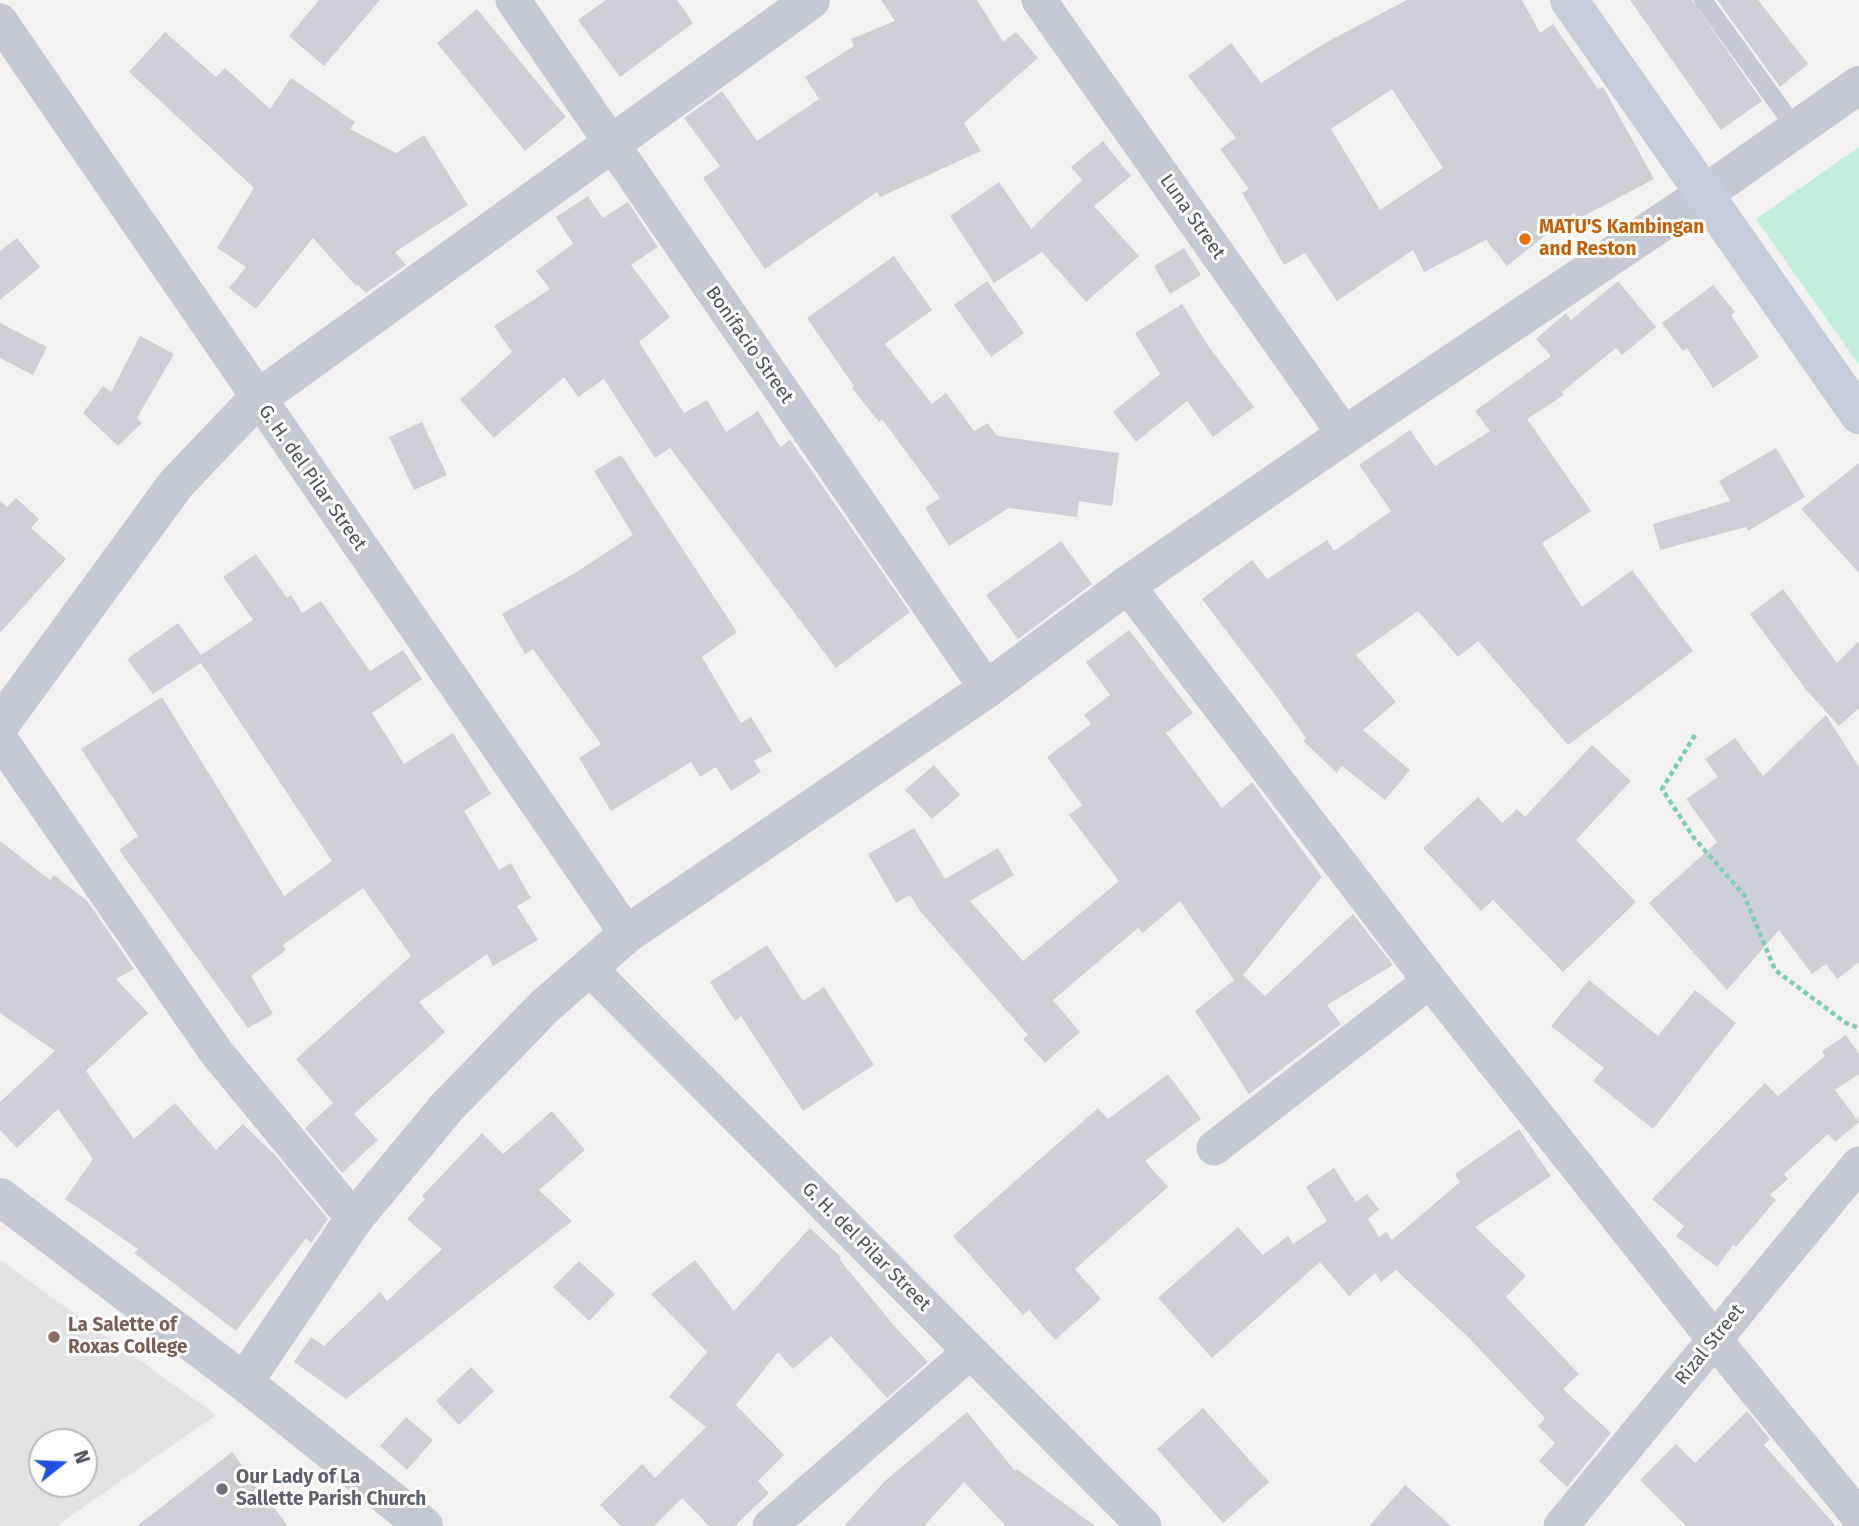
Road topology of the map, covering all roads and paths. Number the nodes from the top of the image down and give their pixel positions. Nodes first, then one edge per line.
1 (513, 0) edge
2 (811, 0) edge
3 (1039, 0) edge
4 (1569, 0) edge
5 (1703, 0) edge
6 (0, 21) edge
7 (1859, 85) edge
8 (1796, 129) junction
9 (611, 144) junction
10 (1704, 194) junction
11 (257, 398) junction
12 (1859, 415) edge
13 (1345, 435) junction
14 (1127, 585) junction
15 (987, 689) junction
16 (0, 725) edge
17 (1695, 735) dead end
18 (0, 739) edge
19 (627, 934) junction
20 (589, 968) junction
21 (1430, 981) junction
22 (1859, 1028) edge
23 (1214, 1147) dead end
24 (1859, 1164) edge
25 (0, 1197) edge
26 (354, 1219) junction
27 (1714, 1339) junction
28 (970, 1352) junction
29 (244, 1382) junction
30 (1859, 1517) edge
31 (424, 1526) edge
32 (770, 1526) edge
33 (1144, 1526) edge
34 (1561, 1526) edge

1 - 9 street, Bonifacio Street
2 - 9 street
3 - 13 street, Luna Street
4 - 10 main road
5 - 8 lane
6 - 11 street, G. H. del Pilar Street
7 - 8 street
8 - 10 street
9 - 11 street
9 - 15 street, Bonifacio Street
10 - 12 main road
10 - 13 street
11 - 16 street
11 - 19 street, G. H. del Pilar Street
13 - 14 street
14 - 15 street
14 - 21 street
15 - 19 street
17 - 22 path
18 - 26 street
19 - 20 street
20 - 26 street
20 - 28 street, G. H. del Pilar Street
21 - 23 street
21 - 27 street
24 - 27 street, Rizal Street
25 - 29 street
26 - 29 street
27 - 30 street
27 - 34 street, Rizal Street
28 - 32 street
28 - 33 street, G. H. del Pilar Street
29 - 31 street

